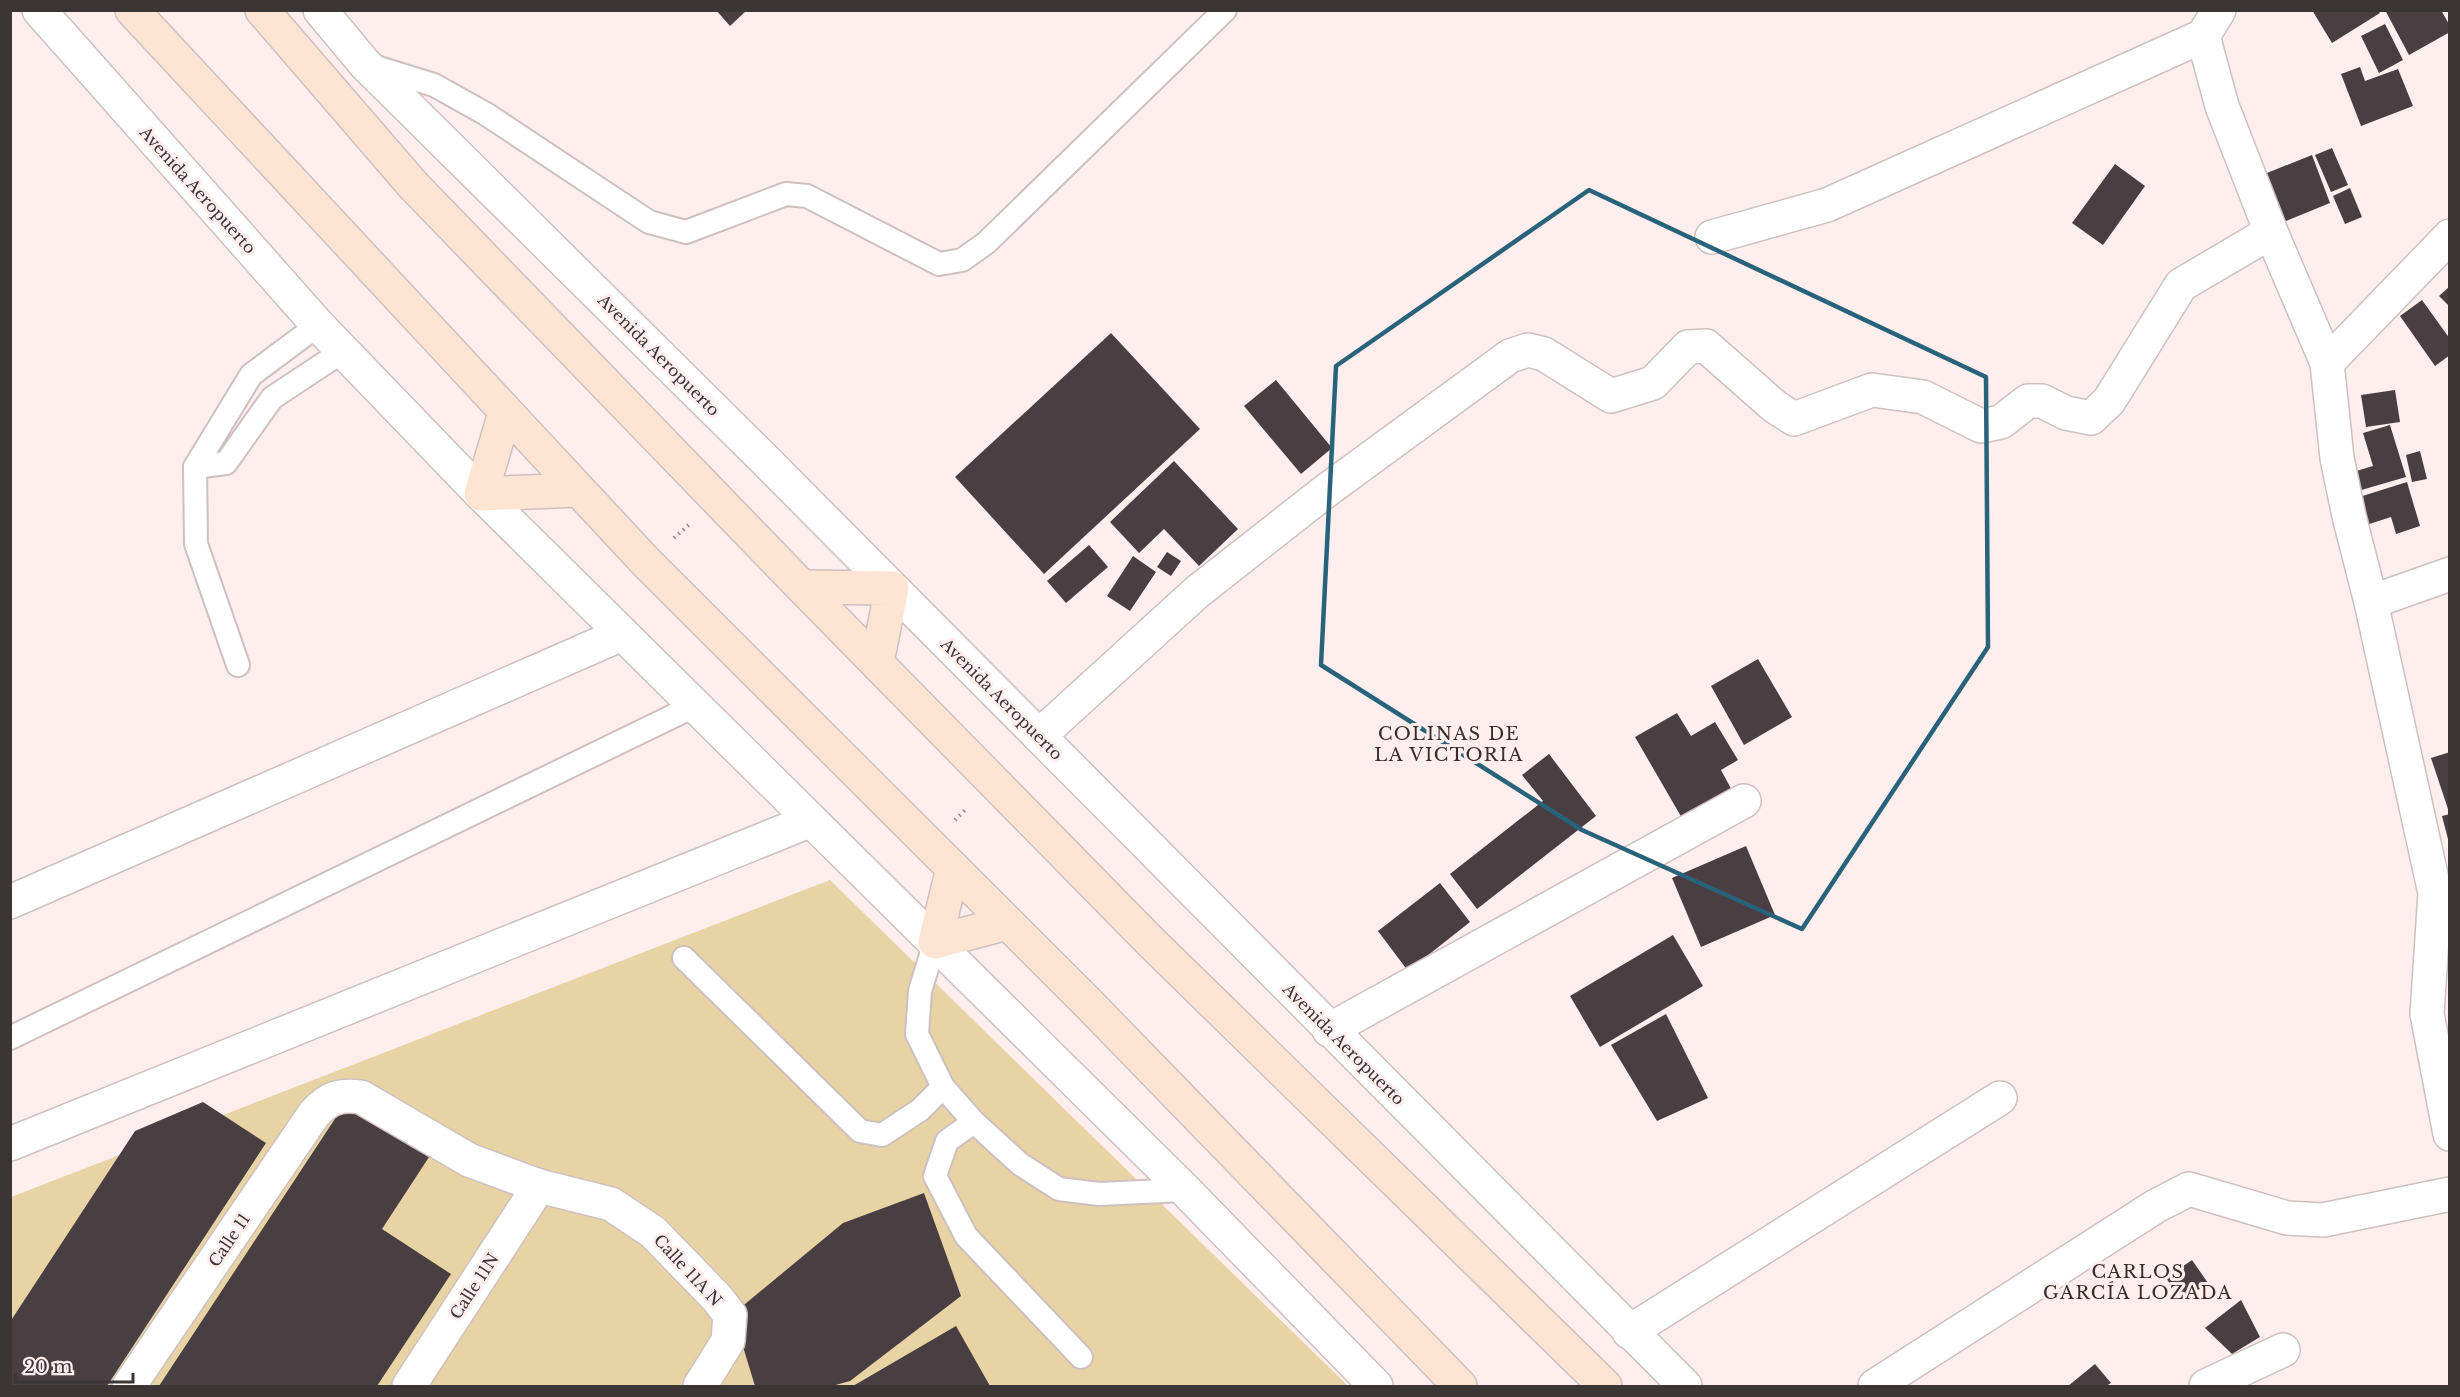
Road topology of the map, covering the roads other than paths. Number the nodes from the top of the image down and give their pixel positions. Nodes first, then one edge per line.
1 (39, 10) edge
2 (132, 10) edge
3 (262, 10) edge
4 (320, 10) edge
5 (1225, 10) edge
6 (2211, 23) edge
7 (365, 64) junction
8 (2271, 232) junction
9 (2450, 236) edge
10 (1712, 237) dead end
11 (318, 325) junction
12 (343, 351) junction
13 (2327, 363) junction
14 (506, 413) junction
15 (195, 467) junction
16 (578, 490) junction
17 (481, 495) junction
18 (2450, 574) edge
19 (801, 587) junction
20 (892, 588) junction
21 (2371, 602) junction
22 (622, 634) junction
23 (877, 662) junction
24 (238, 665) dead end
25 (694, 706) junction
26 (1040, 736) junction
27 (1744, 801) dead end
28 (809, 821) junction
29 (952, 868) junction
30 (10, 902) edge
31 (2442, 902) edge
32 (1007, 923) junction
33 (935, 942) junction
34 (684, 958) dead end
35 (1329, 1030) junction
36 (10, 1038) edge
37 (944, 1087) junction
38 (334, 1097) joint
39 (2000, 1098) dead end
40 (974, 1122) junction
41 (2450, 1134) edge
42 (10, 1144) edge
43 (539, 1186) junction
44 (1185, 1190) junction
45 (2450, 1194) edge
46 (1629, 1332) junction
47 (2283, 1350) dead end
48 (1081, 1357) dead end
49 (129, 1386) edge
50 (409, 1386) edge
51 (700, 1386) edge
52 (1376, 1386) edge
53 (1460, 1386) edge
54 (1605, 1386) edge
55 (1685, 1386) edge
56 (1875, 1386) edge
57 (2206, 1386) edge

1 - 11 street, Avenida Aeropuerto
2 - 14 main road
3 - 19 main road
4 - 7 street, Avenida Aeropuerto
5 - 7 lane
6 - 8 street
6 - 10 street
7 - 20 street, Avenida Aeropuerto
8 - 13 street
8 - 26 street
9 - 13 street
11 - 12 street, Avenida Aeropuerto
11 - 15 lane
12 - 15 lane
12 - 17 street, Avenida Aeropuerto
13 - 21 street
14 - 16 main road
14 - 17 main road
15 - 24 lane
16 - 17 main road
16 - 29 main road
17 - 22 street, Avenida Aeropuerto
18 - 21 street
19 - 20 main road
19 - 23 main road
20 - 23 main road
20 - 26 street, Avenida Aeropuerto
21 - 31 street
22 - 25 street, Avenida Aeropuerto
22 - 30 street
23 - 54 main road
25 - 28 street, Avenida Aeropuerto
25 - 36 lane
26 - 35 street, Avenida Aeropuerto
27 - 35 street
28 - 33 street, Avenida Aeropuerto
28 - 42 street
29 - 32 main road
29 - 33 main road
31 - 41 street
32 - 33 main road
32 - 53 main road
33 - 37 lane
33 - 44 street, Avenida Aeropuerto
34 - 37 lane
35 - 46 street, Avenida Aeropuerto
37 - 40 lane
38 - 43 street, Calle 11A N
38 - 49 street, Calle 11
39 - 46 street
40 - 44 lane
40 - 48 lane
43 - 50 street, Calle 11N
43 - 51 street, Calle 11A N
44 - 52 street, Avenida Aeropuerto
45 - 56 street
46 - 55 street, Avenida Aeropuerto
47 - 57 street

